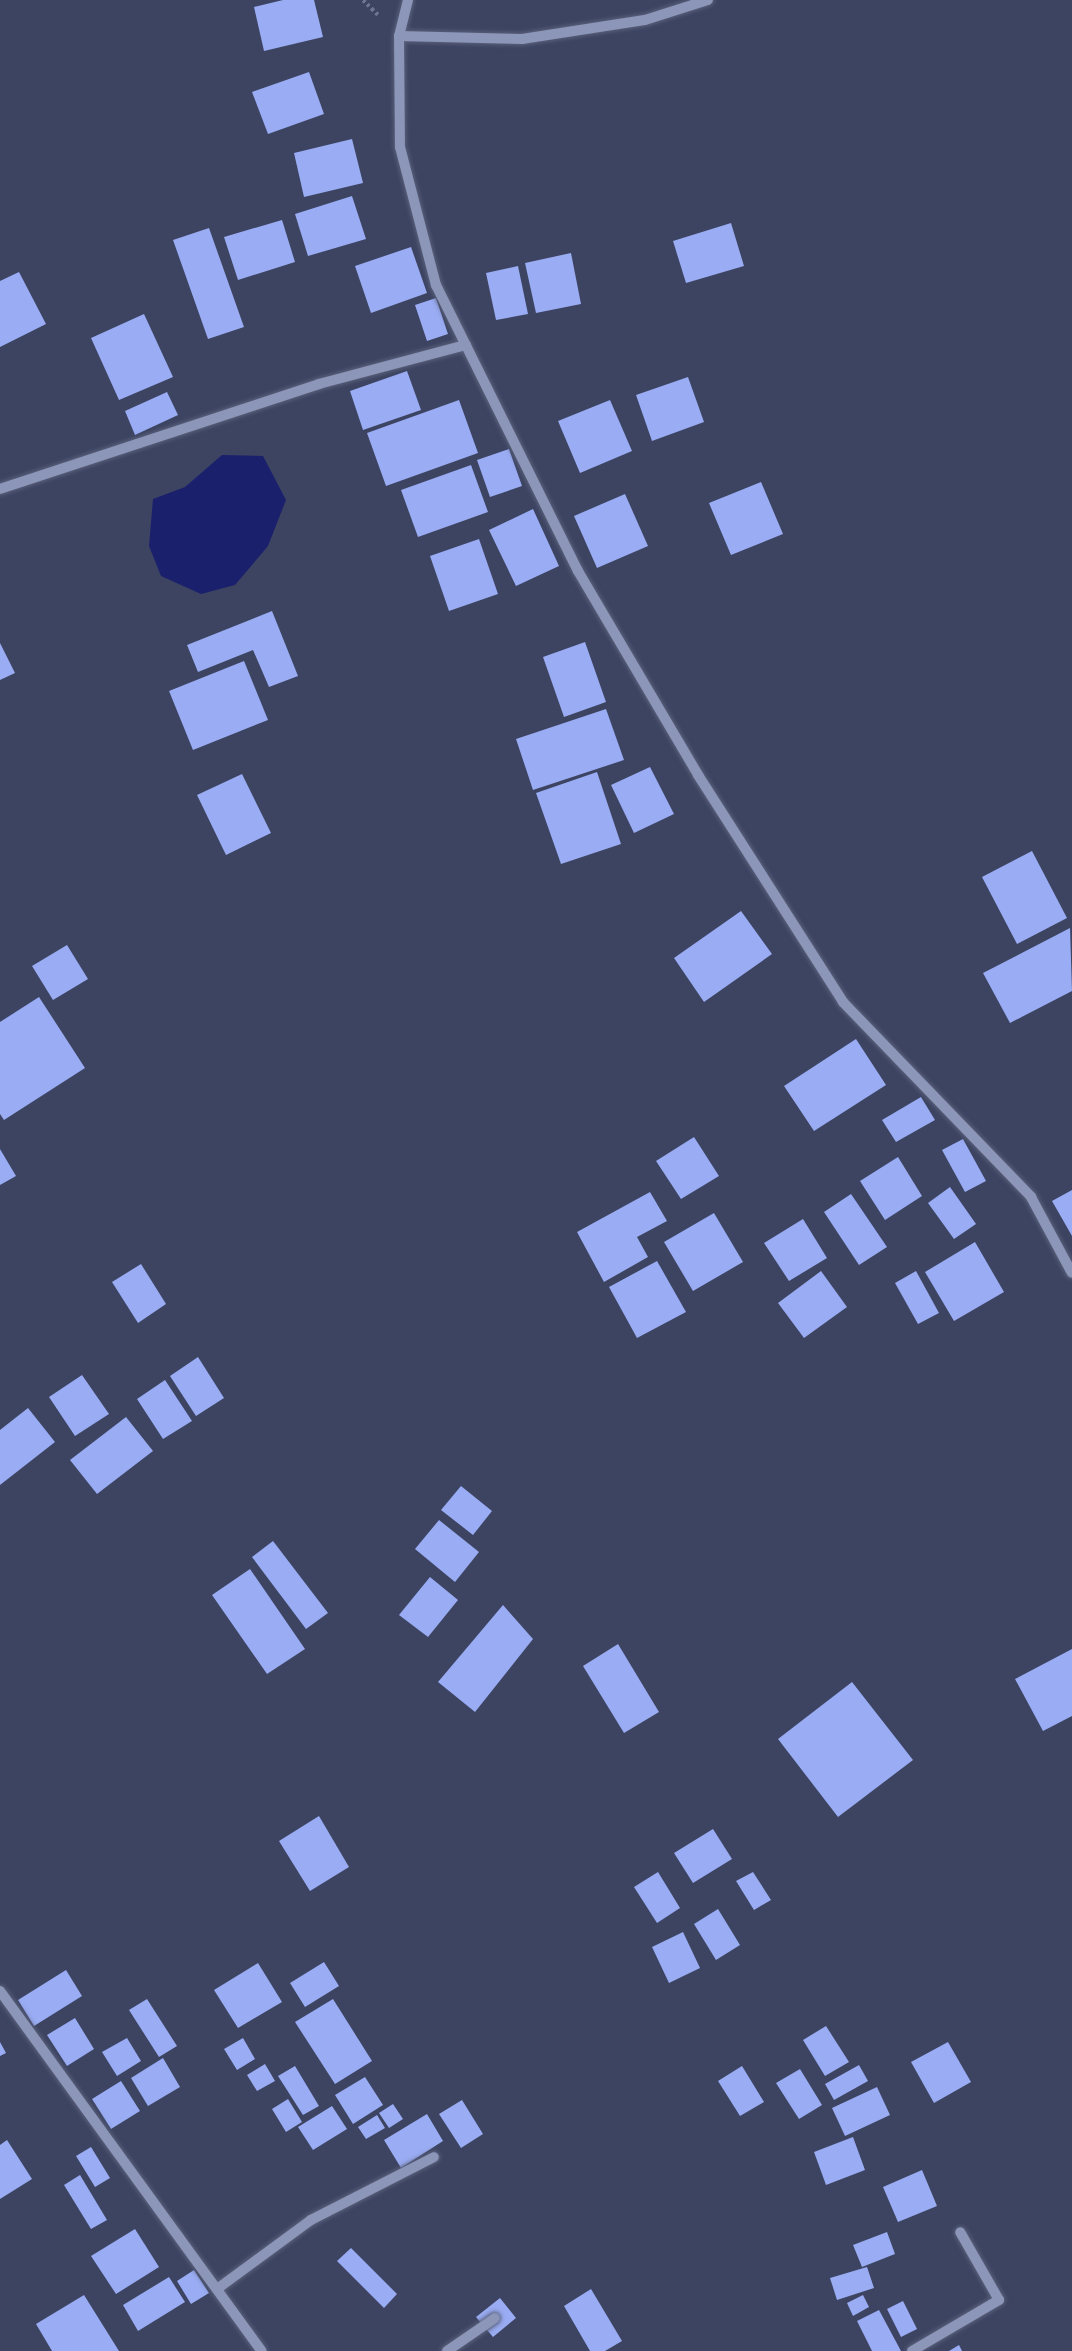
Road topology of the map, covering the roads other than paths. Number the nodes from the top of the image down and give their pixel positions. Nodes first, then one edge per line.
1 (408, 0) edge
2 (708, 0) edge
3 (399, 36) junction
4 (466, 345) junction
5 (0, 489) edge
6 (1072, 1273) edge
7 (0, 1991) edge
8 (434, 2157) dead end
9 (960, 2232) dead end
10 (217, 2289) junction
11 (495, 2318) dead end
12 (262, 2351) edge
13 (447, 2351) edge
14 (912, 2351) edge

1 - 3 street
2 - 3 street
3 - 4 street
4 - 5 street
4 - 6 street
7 - 10 street
8 - 10 street
9 - 14 street
10 - 12 street
11 - 13 street

